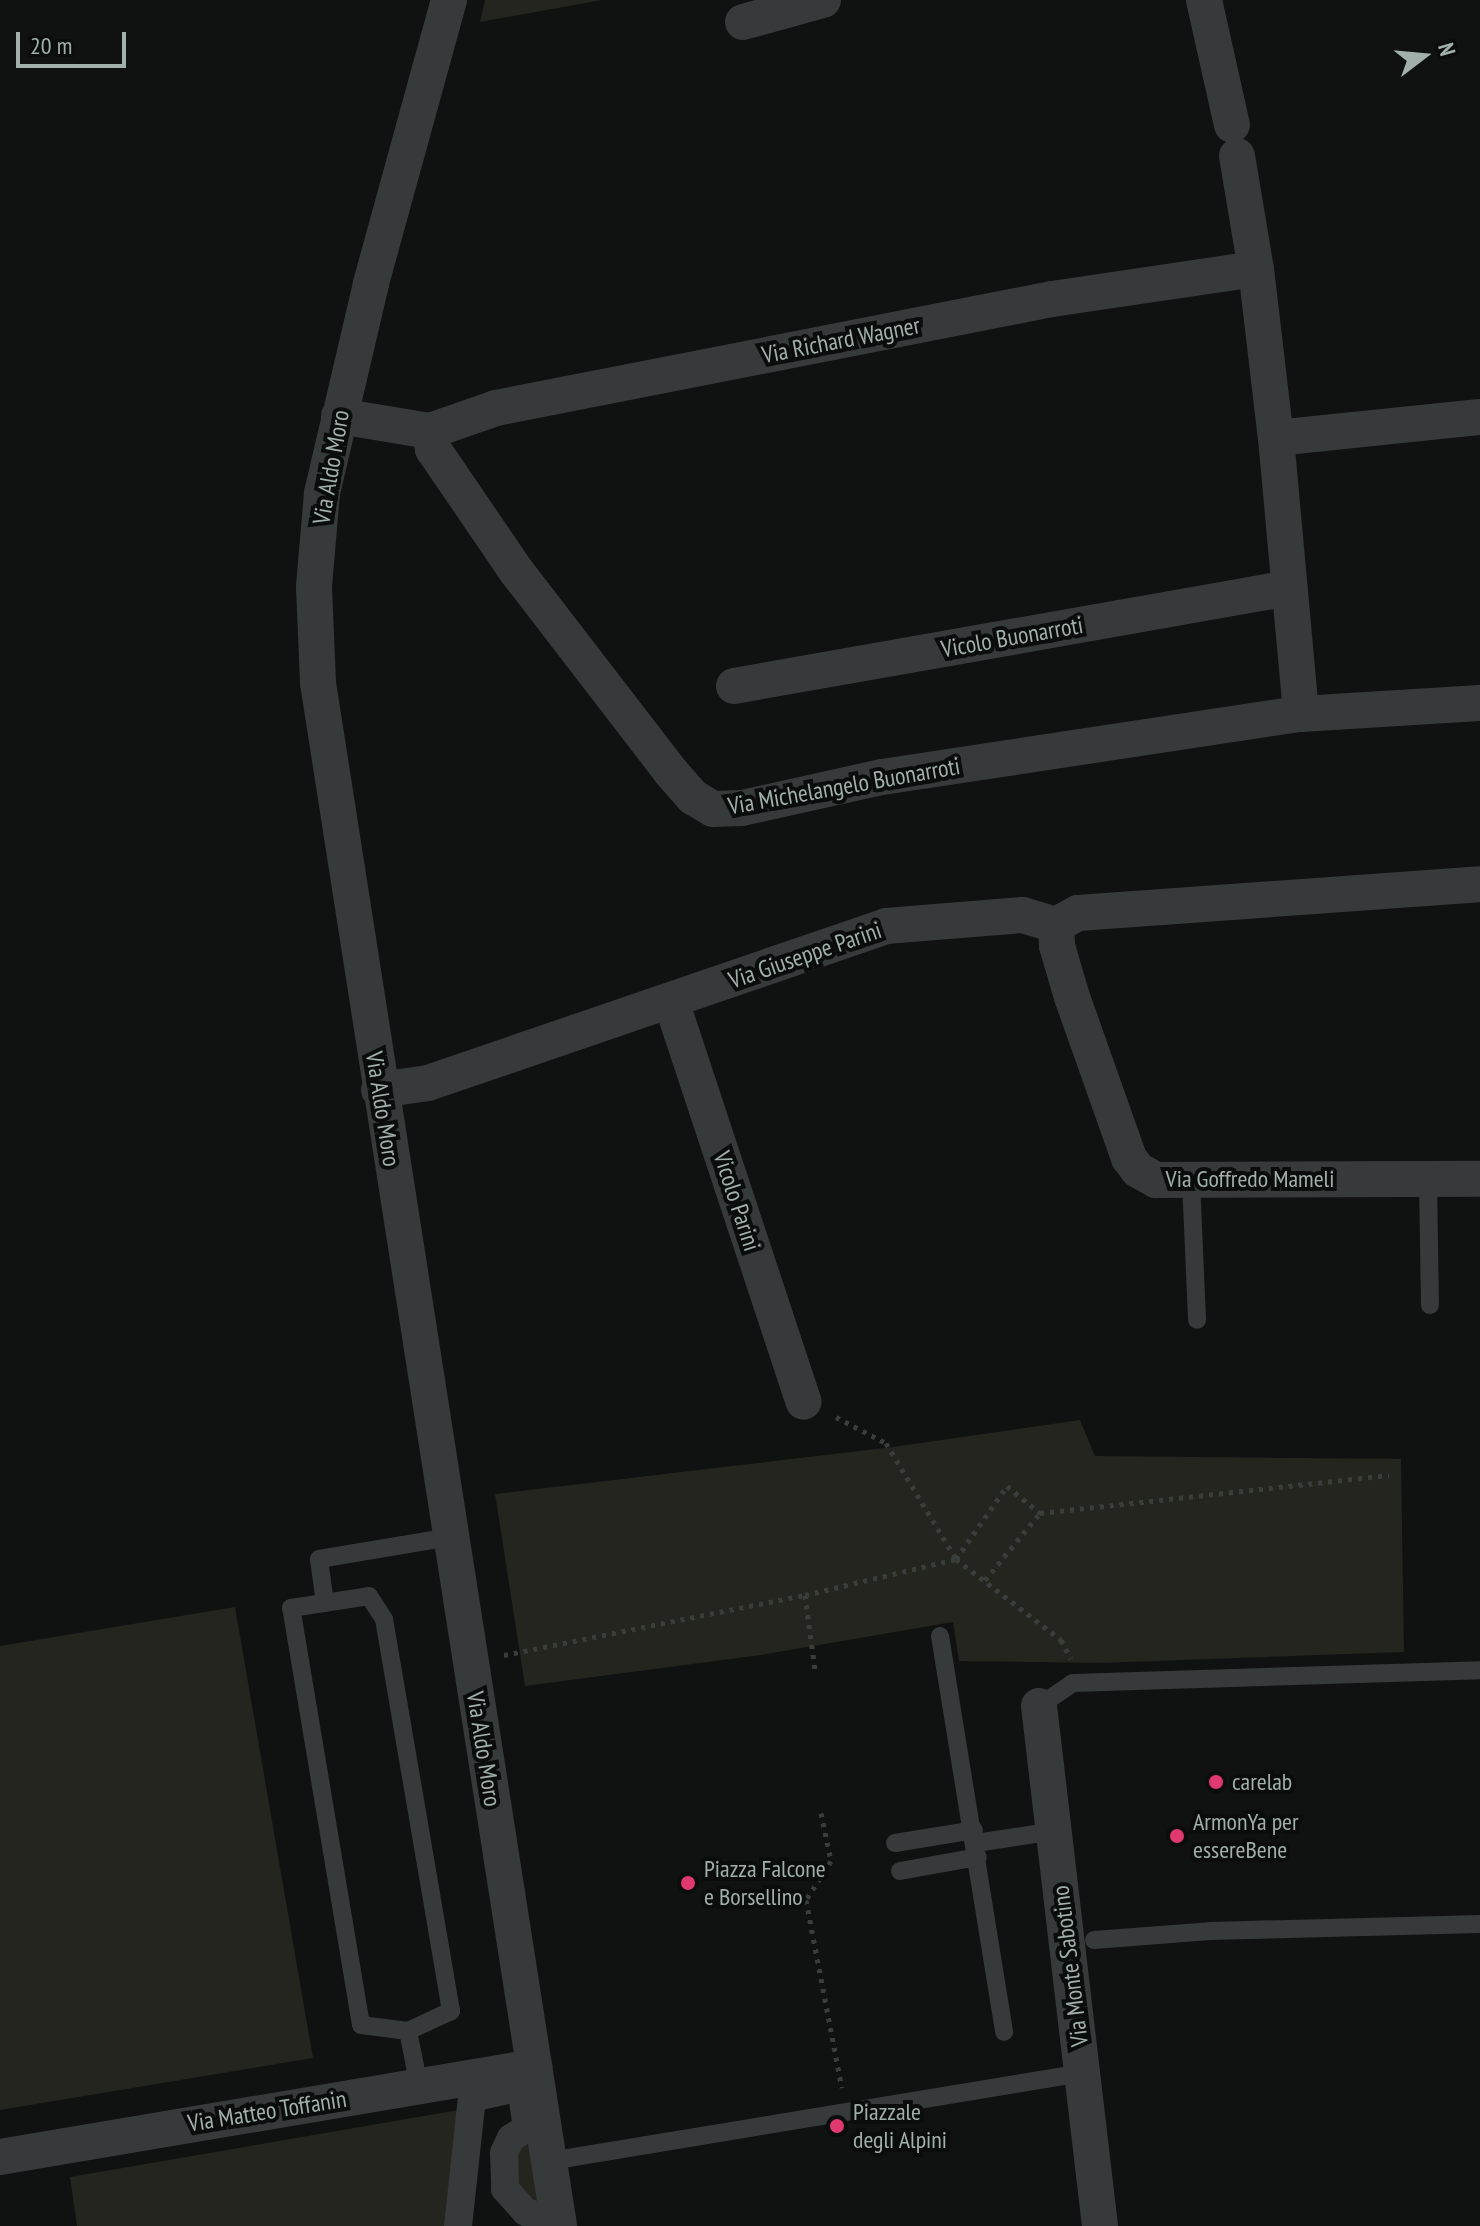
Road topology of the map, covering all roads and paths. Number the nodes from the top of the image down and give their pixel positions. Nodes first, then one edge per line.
1 (449, 0) edge
2 (823, 0) edge
3 (1204, 0) edge
4 (743, 22) dead end
5 (1256, 269) junction
6 (339, 416) junction
7 (1480, 417) edge
8 (430, 431) junction
9 (1276, 438) junction
10 (1289, 588) junction
11 (734, 686) dead end
12 (1480, 703) edge
13 (1301, 714) junction
14 (1480, 884) edge
15 (1056, 925) junction
16 (671, 1001) junction
17 (379, 1090) junction
18 (1428, 1179) junction
19 (1480, 1179) edge
20 (1191, 1181) junction
21 (1430, 1305) dead end
22 (1197, 1320) dead end
23 (804, 1402) joint
24 (1389, 1475) dead end
25 (1040, 1513) junction
26 (451, 1537) junction
27 (956, 1559) junction
28 (985, 1580) junction
29 (805, 1595) junction
30 (325, 1603) junction
31 (940, 1636) dead end
32 (503, 1655) dead end
33 (815, 1670) dead end
34 (1480, 1670) edge
35 (1073, 1683) junction
36 (1039, 1706) joint
37 (821, 1813) dead end
38 (1054, 1831) junction
39 (895, 1843) dead end
40 (976, 1843) junction
41 (900, 1871) dead end
42 (1480, 1924) edge
43 (1080, 1941) junction
44 (408, 2031) junction
45 (1004, 2032) dead end
46 (534, 2067) junction
47 (1082, 2073) junction
48 (419, 2086) junction
49 (846, 2112) junction
50 (0, 2157) edge
51 (550, 2161) junction
52 (458, 2226) edge
53 (540, 2226) edge
54 (559, 2226) edge
55 (1100, 2226) edge

1 - 6 street, Via Aldo Moro
2 - 4 street
3 - 5 street
5 - 8 street, Via Richard Wagner
5 - 9 street
6 - 8 street
6 - 17 street, Via Aldo Moro
7 - 9 street
8 - 13 street, Via Michelangelo Buonarroti
9 - 10 street
10 - 11 street, Vicolo Buonarroti
10 - 13 street
12 - 13 street, Via Michelangelo Buonarroti
14 - 15 street
15 - 16 street, Via Giuseppe Parini
15 - 20 street, Via Goffredo Mameli
16 - 17 street, Via Giuseppe Parini
16 - 23 street, Vicolo Parini
17 - 26 street, Via Aldo Moro
18 - 19 street, Via Goffredo Mameli
18 - 20 street, Via Goffredo Mameli
18 - 21 lane
20 - 22 lane
23 - 27 path
24 - 25 path
25 - 27 path
25 - 28 path
26 - 30 lane
26 - 46 street, Via Aldo Moro
27 - 28 path
27 - 29 path
28 - 35 path
29 - 32 path
29 - 33 path
30 - 44 lane
30 - 44 lane
31 - 40 lane
34 - 35 lane
35 - 36 lane
36 - 38 street, Via Monte Sabotino
37 - 49 path
38 - 40 lane
38 - 43 street, Via Monte Sabotino
39 - 40 lane
40 - 41 lane
40 - 45 lane
42 - 43 lane, Via Monte Sabotino
43 - 47 street, Via Monte Sabotino
44 - 48 lane
46 - 48 street, Via Matteo Toffanin
46 - 51 street, Via Aldo Moro
47 - 49 lane
47 - 55 street, Via Monte Sabotino
48 - 50 street, Via Matteo Toffanin
49 - 51 lane
51 - 54 street, Via Aldo Moro
52 - 53 street

